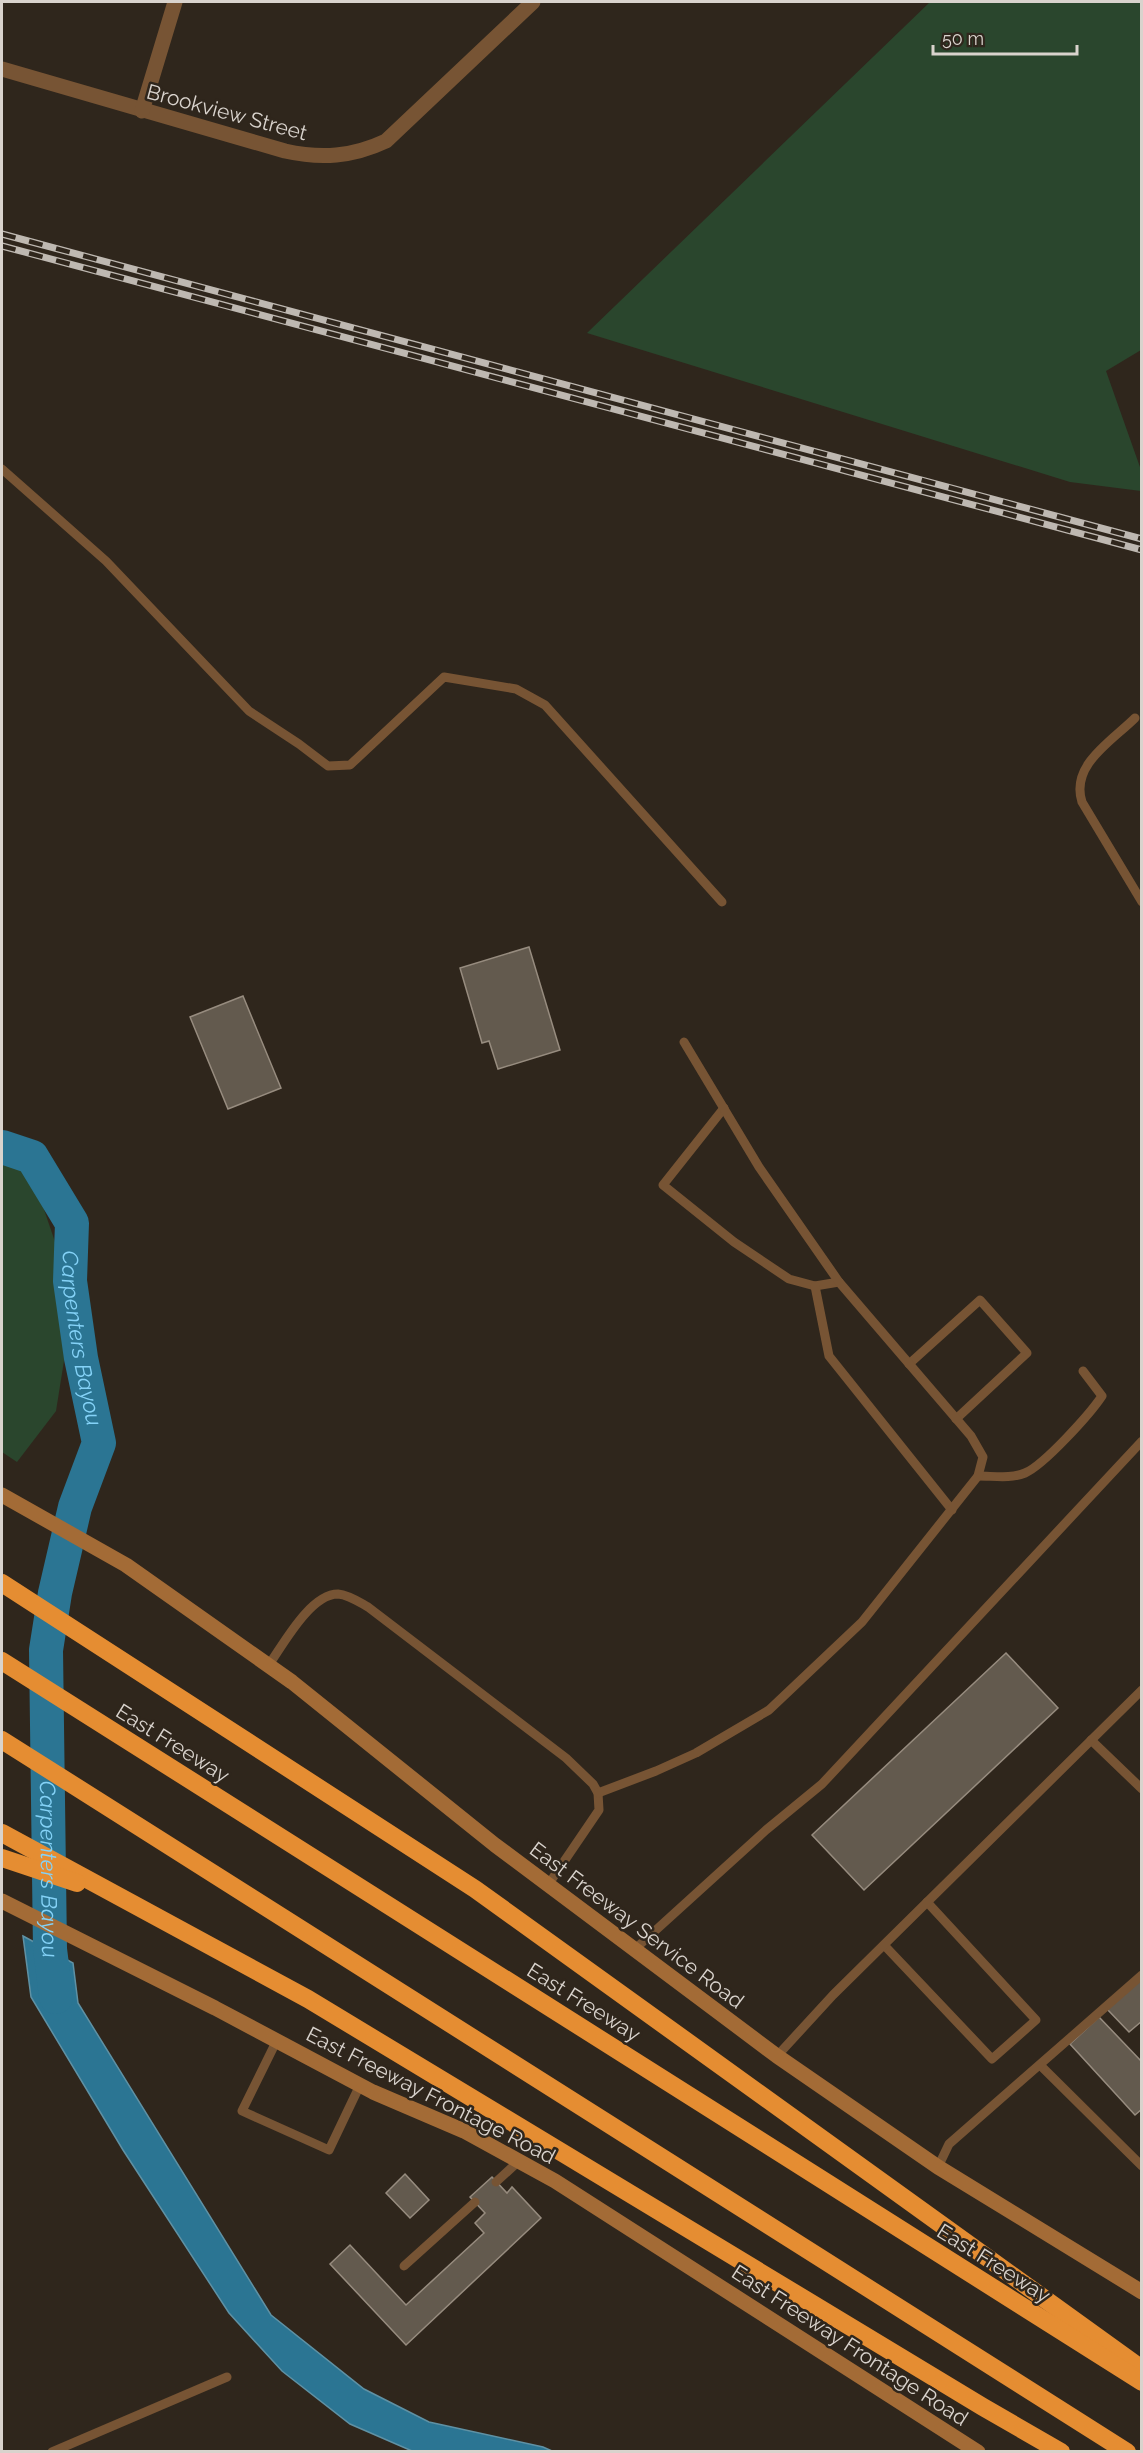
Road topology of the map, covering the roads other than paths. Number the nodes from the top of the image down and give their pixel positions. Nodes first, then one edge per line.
1 (175, 2) edge
2 (533, 2) edge
3 (2, 69) edge
4 (142, 111) junction
5 (2, 469) edge
6 (1135, 718) dead end
7 (722, 902) dead end
8 (1142, 902) edge
9 (684, 1042) dead end
10 (724, 1108) junction
11 (839, 1282) junction
12 (815, 1286) junction
13 (909, 1364) junction
14 (1083, 1371) dead end
15 (956, 1419) junction
16 (1142, 1441) edge
17 (978, 1476) junction
18 (2, 1495) edge
19 (952, 1510) junction
20 (2, 1582) edge
21 (2, 1592) edge
22 (95, 1642) junction
23 (2, 1661) edge
24 (268, 1666) junction
25 (1142, 1690) edge
26 (2, 1740) edge
27 (1091, 1740) junction
28 (1142, 1789) edge
29 (598, 1793) junction
30 (2, 1833) edge
31 (2, 1858) edge
32 (548, 1885) junction
33 (2, 1901) edge
34 (927, 1902) junction
35 (200, 1938) junction
36 (884, 1946) junction
37 (635, 1949) junction
38 (1142, 1975) edge
39 (277, 2040) junction
40 (777, 2056) junction
41 (1041, 2066) junction
42 (360, 2085) junction
43 (519, 2161) junction
44 (1142, 2166) edge
45 (938, 2167) junction
46 (496, 2182) dead end
47 (475, 2202) dead end
48 (404, 2266) dead end
49 (1142, 2292) edge
50 (1142, 2369) edge
51 (226, 2377) dead end
52 (1142, 2382) edge
53 (52, 2451) edge
54 (978, 2451) edge
55 (1061, 2451) edge
56 (1127, 2451) edge

1 - 4 street
2 - 4 street, Brookview Street
3 - 4 street, Brookview Street
5 - 7 lane
6 - 8 lane
9 - 10 lane
10 - 11 lane
10 - 12 lane
11 - 12 lane
11 - 13 lane
12 - 19 lane
13 - 15 lane
13 - 15 lane
14 - 17 lane
15 - 17 lane
16 - 37 lane
17 - 19 lane
18 - 24 main road, East Freeway Service Road
19 - 29 lane
20 - 22 highway
21 - 22 highway
22 - 50 highway
23 - 52 highway, East Freeway
24 - 29 lane
24 - 32 main road, East Freeway Service Road
25 - 27 lane
26 - 56 highway
27 - 28 lane
27 - 34 lane
29 - 32 lane
30 - 35 highway
31 - 35 highway
32 - 37 main road, East Freeway Service Road
33 - 39 main road, East Freeway Frontage Road
34 - 36 lane
34 - 36 lane
35 - 55 highway
36 - 40 lane
37 - 40 main road, East Freeway Service Road
38 - 41 lane
39 - 42 main road, East Freeway Frontage Road
39 - 42 lane
40 - 45 main road, East Freeway Service Road
41 - 44 lane
41 - 45 lane
42 - 43 main road, East Freeway Frontage Road
43 - 46 lane
43 - 54 main road, East Freeway Frontage Road
45 - 49 main road, East Freeway Service Road
47 - 48 lane
51 - 53 lane

